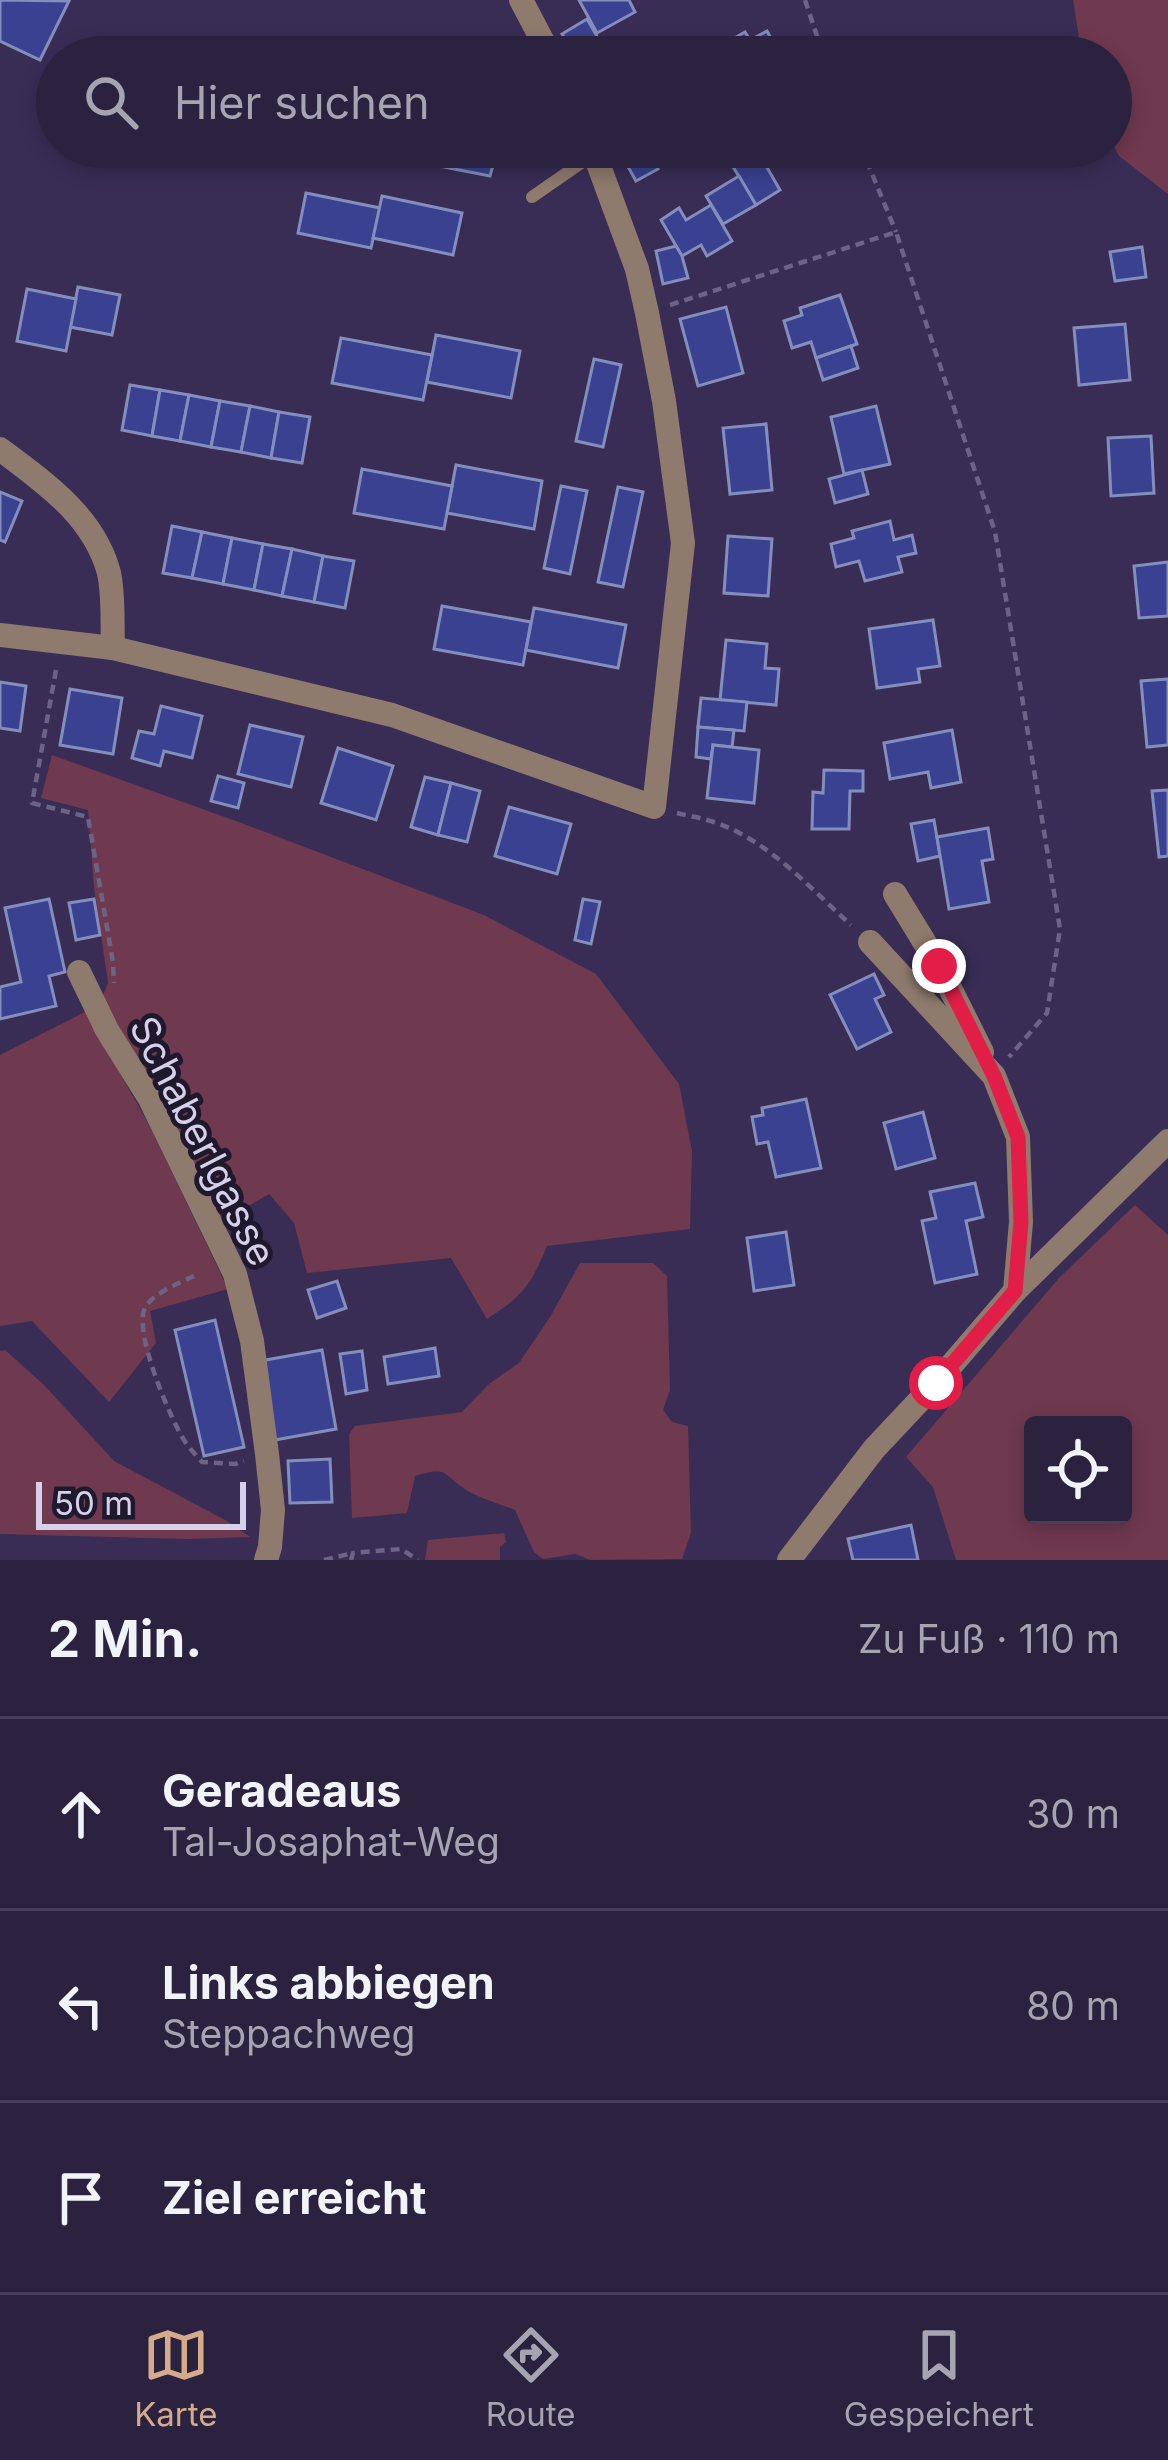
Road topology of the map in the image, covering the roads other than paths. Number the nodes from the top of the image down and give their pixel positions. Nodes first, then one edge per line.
1 (520, 0) edge
2 (542, 36) edge
3 (570, 168) edge
4 (600, 168) edge
5 (532, 197) dead end
6 (0, 449) edge
7 (0, 635) edge
8 (113, 647) junction
9 (895, 894) dead end
10 (869, 942) road end
11 (79, 972) dead end
12 (994, 1076) junction
13 (1168, 1141) edge
14 (1015, 1291) junction
15 (266, 1560) edge
16 (789, 1560) edge

1 - 2 street
3 - 5 lane
4 - 8 street
6 - 8 street
7 - 8 street
9 - 12 street
10 - 12 street
11 - 15 street, Schaberlgasse
12 - 14 street
13 - 14 street
14 - 16 street

